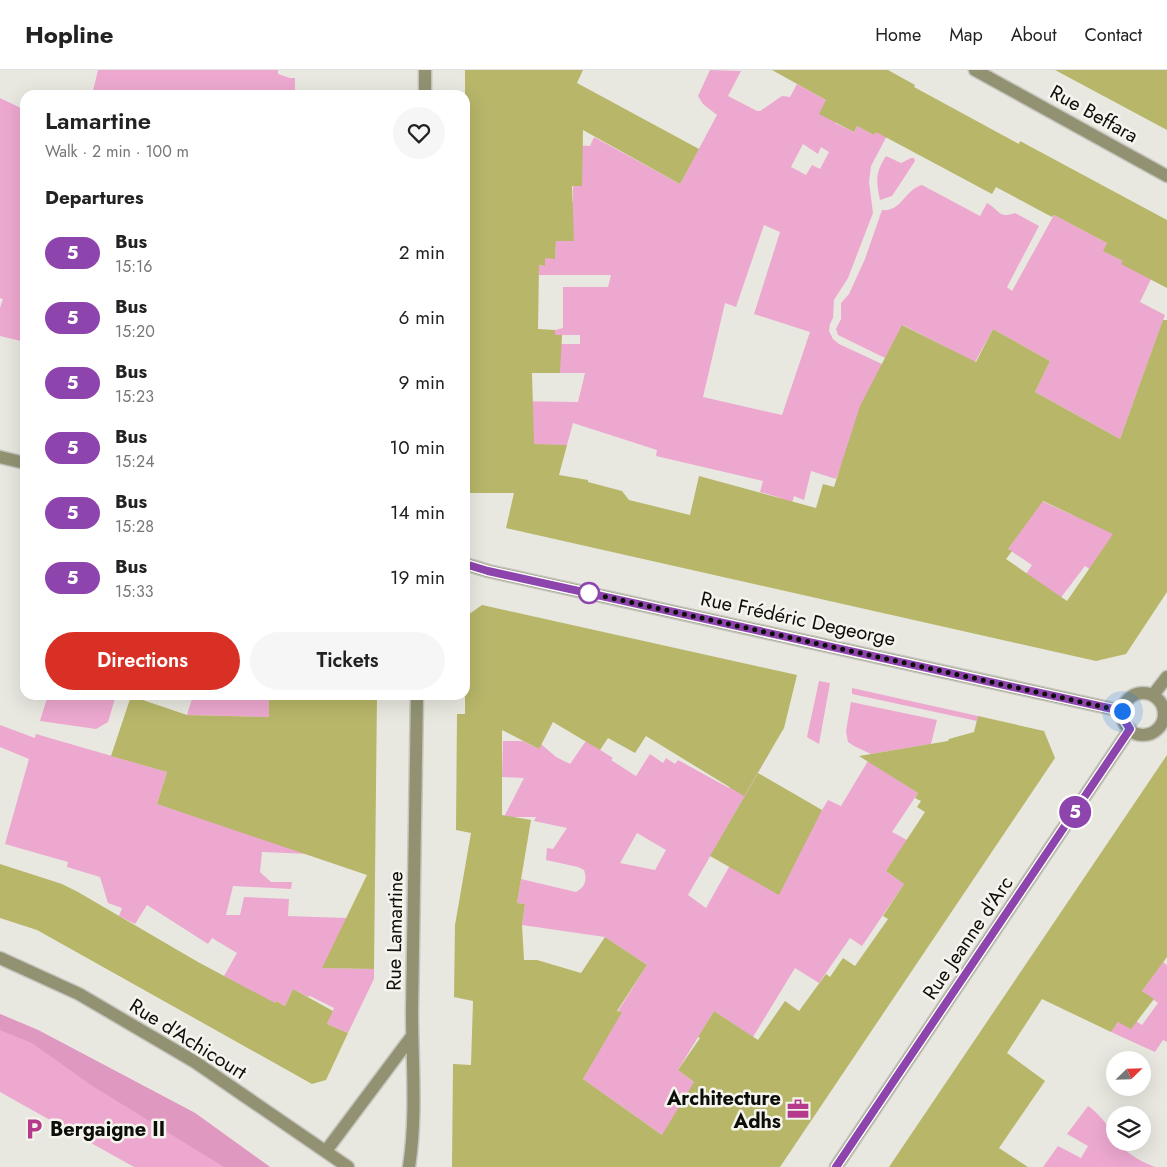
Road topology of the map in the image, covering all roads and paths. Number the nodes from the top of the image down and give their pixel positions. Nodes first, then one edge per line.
1 (426, 70) edge
2 (975, 70) edge
3 (425, 90) edge
4 (1167, 176) edge
5 (0, 457) edge
6 (20, 462) edge
7 (470, 566) edge
8 (1167, 677) edge
9 (1153, 695) junction
10 (417, 700) edge
11 (1122, 711) junction
12 (1165, 721) edge
13 (1130, 729) junction
14 (0, 958) edge
15 (412, 1036) junction
16 (326, 1151) junction
17 (348, 1167) edge
18 (409, 1167) edge
19 (836, 1167) edge

1 - 3 street
2 - 4 street, Rue Beffara
5 - 6 street
7 - 11 street, Rue Frédéric Degeorge
8 - 9 street
9 - 11 street
9 - 12 street
10 - 15 street, Rue Lamartine
11 - 13 street
12 - 13 street
13 - 19 street, Rue Jeanne d'Arc
14 - 16 street, Rue d'Achicourt
15 - 16 street
15 - 18 street, Rue Lamartine
16 - 17 street, Rue d'Achicourt

